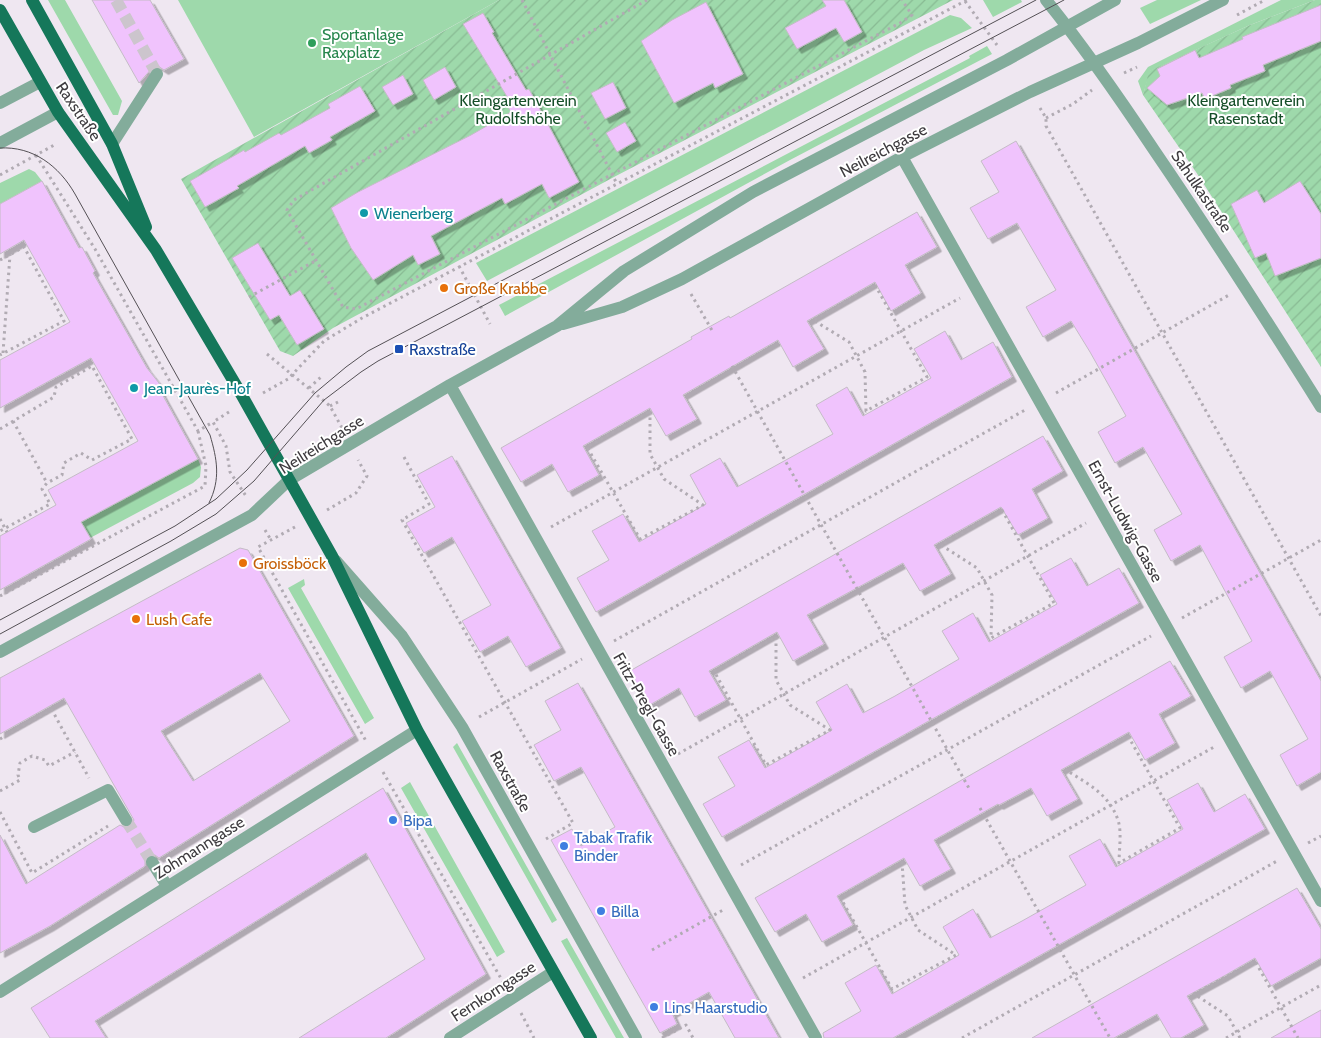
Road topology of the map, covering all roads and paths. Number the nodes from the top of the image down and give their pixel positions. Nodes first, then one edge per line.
1 (32, 0) edge
2 (522, 0) edge
3 (647, 0) edge
4 (902, 0) edge
5 (1046, 0) edge
6 (1115, 0) edge
7 (1223, 0) edge
8 (966, 1) edge
9 (0, 10) edge
10 (1066, 26) junction
11 (551, 54) junction
12 (1007, 60) junction
13 (1094, 62) junction
14 (157, 74) dead end
15 (40, 82) junction
16 (1030, 92) junction
17 (0, 103) edge
18 (58, 112) junction
19 (0, 143) edge
20 (56, 144) dead end
21 (112, 144) junction
22 (36, 155) junction
23 (902, 157) junction
24 (612, 173) junction
25 (0, 175) edge
26 (616, 182) junction
27 (156, 250) junction
28 (10, 255) junction
29 (0, 260) edge
30 (317, 260) junction
31 (459, 266) junction
32 (682, 279) junction
33 (976, 288) junction
34 (248, 296) dead end
35 (1220, 300) dead end
36 (490, 324) dead end
37 (557, 326) junction
38 (901, 331) junction
39 (713, 332) dead end
40 (1164, 332) junction
41 (2, 354) edge
42 (857, 356) junction
43 (732, 366) dead end
44 (321, 377) dead end
45 (450, 385) junction
46 (309, 388) dead end
47 (246, 402) junction
48 (338, 402) dead end
49 (1040, 402) junction
50 (330, 406) dead end
51 (1321, 408) edge
52 (758, 412) junction
53 (13, 421) junction
54 (213, 422) junction
55 (0, 429) edge
56 (198, 432) junction
57 (404, 457) dead end
58 (658, 468) junction
59 (289, 480) junction
60 (47, 483) junction
61 (614, 492) junction
62 (255, 512) junction
63 (1103, 514) junction
64 (0, 519) edge
65 (822, 525) junction
66 (5, 528) junction
67 (0, 531) edge
68 (7, 532) dead end
69 (535, 536) junction
70 (271, 540) dead end
71 (1321, 540) edge
72 (332, 556) junction
73 (1028, 556) junction
74 (1288, 558) junction
75 (30, 574) dead end
76 (32, 579) junction
77 (984, 581) junction
78 (0, 596) edge
79 (1321, 616) edge
80 (1167, 627) junction
81 (884, 638) junction
82 (597, 650) junction
83 (0, 652) edge
84 (784, 694) junction
85 (504, 703) junction
86 (477, 718) dead end
87 (741, 719) junction
88 (417, 730) junction
89 (1229, 738) junction
90 (0, 739) edge
91 (947, 750) junction
92 (75, 752) junction
93 (662, 763) junction
94 (1154, 781) junction
95 (970, 790) dead end
96 (0, 791) edge
97 (98, 795) junction
98 (1110, 806) junction
99 (980, 808) dead end
100 (0, 812) edge
101 (125, 818) joint
102 (34, 827) dead end
103 (1321, 836) edge
104 (545, 839) dead end
105 (1293, 851) junction
106 (152, 862) tunnel mouth
107 (1011, 863) junction
108 (724, 875) junction
109 (167, 886) junction
110 (1321, 901) edge
111 (739, 902) junction
112 (912, 918) junction
113 (866, 944) junction
114 (652, 950) dead end
115 (553, 972) junction
116 (1075, 975) junction
117 (1321, 985) edge
118 (787, 987) junction
119 (0, 992) edge
120 (1281, 1007) junction
121 (1236, 1032) junction
122 (450, 1038) edge
123 (591, 1038) edge
124 (636, 1038) edge
125 (662, 1038) edge
126 (693, 1038) edge
127 (816, 1038) edge
128 (962, 1038) edge
129 (1110, 1038) edge
130 (1226, 1038) edge
131 (1240, 1038) edge
132 (1298, 1038) edge

1 - 21 main road, Raxstraße
2 - 11 path
3 - 11 path
4 - 24 path
5 - 10 street, Sahulkastraße
6 - 10 street, Neilreichgasse
7 - 13 street, Neilreichgasse
8 - 12 path
8 - 26 path
9 - 15 main road, Raxstraße
10 - 12 street, Neilreichgasse
10 - 13 street, Sahulkastraße
11 - 24 path
11 - 30 path
12 - 37 street, Neilreichgasse
13 - 16 street, Neilreichgasse
13 - 51 street, Sahulkastraße
14 - 21 street
15 - 17 street
15 - 18 main road, Raxstraße
16 - 23 street, Neilreichgasse
16 - 40 path
18 - 19 street
18 - 27 main road, Raxstraße
20 - 22 path
21 - 27 main road, Raxstraße
22 - 25 path
22 - 56 path
23 - 32 street, Neilreichgasse
23 - 33 street, Ernst-Ludwig-Gasse
24 - 26 path
24 - 30 path
26 - 31 path
27 - 47 main road, Raxstraße
28 - 29 path
28 - 41 path
28 - 41 path
30 - 34 path
31 - 36 path
31 - 47 path
32 - 37 street, Neilreichgasse
32 - 39 path
33 - 38 path
33 - 49 street, Ernst-Ludwig-Gasse
35 - 40 path
37 - 45 street, Neilreichgasse
38 - 42 path
38 - 42 path
38 - 42 path
40 - 49 path
40 - 74 path
42 - 52 path
43 - 52 path
44 - 46 path
45 - 59 street, Neilreichgasse
45 - 69 street, Fritz-Pregl-Gasse
47 - 54 path
47 - 59 main road, Raxstraße
48 - 50 path
49 - 63 street, Ernst-Ludwig-Gasse
49 - 65 path
52 - 58 path
52 - 65 path
53 - 55 path
53 - 60 path
53 - 60 path
54 - 56 path
54 - 62 path
56 - 76 path
57 - 85 path
58 - 61 path
58 - 61 path
58 - 61 path
59 - 62 street, Neilreichgasse
59 - 72 main road, Raxstraße
60 - 66 path
61 - 69 path
62 - 70 path
62 - 83 street, Neilreichgasse
63 - 73 path
63 - 80 street, Ernst-Ludwig-Gasse
64 - 66 path
65 - 81 path
65 - 82 path
66 - 67 path
66 - 68 path
69 - 82 street, Fritz-Pregl-Gasse
71 - 74 path
72 - 88 main road, Raxstraße
72 - 124 street, Raxstraße
73 - 77 path
73 - 77 path
73 - 77 path
74 - 79 path
74 - 80 path
75 - 76 path
76 - 78 path
77 - 81 path
80 - 89 street, Ernst-Ludwig-Gasse
80 - 91 path
81 - 84 path
81 - 91 path
82 - 85 path
82 - 93 street, Fritz-Pregl-Gasse
84 - 87 path
84 - 87 path
84 - 87 path
85 - 86 path
85 - 104 path
87 - 93 path
88 - 109 street, Zohmanngasse
88 - 115 main road, Raxstraße
89 - 94 path
89 - 105 street, Ernst-Ludwig-Gasse
90 - 92 path
91 - 95 path
91 - 108 path
92 - 96 path
92 - 97 path
93 - 108 street, Fritz-Pregl-Gasse
94 - 98 path
94 - 98 path
94 - 98 path
97 - 101 street
97 - 102 street
98 - 107 path
99 - 107 path
100 - 101 path
103 - 105 path
105 - 110 street, Ernst-Ludwig-Gasse
105 - 116 path
106 - 109 street
107 - 112 path
107 - 116 path
108 - 111 street, Fritz-Pregl-Gasse
109 - 119 street, Zohmanngasse
111 - 114 path
111 - 118 street, Fritz-Pregl-Gasse
112 - 113 path
112 - 113 path
112 - 113 path
113 - 118 path
115 - 122 street, Fernkorngasse
115 - 123 main road, Raxstraße
116 - 128 path
116 - 129 path
117 - 120 path
118 - 127 street, Fritz-Pregl-Gasse
120 - 121 path
120 - 121 path
120 - 132 path
121 - 130 path
121 - 131 path
125 - 126 path

